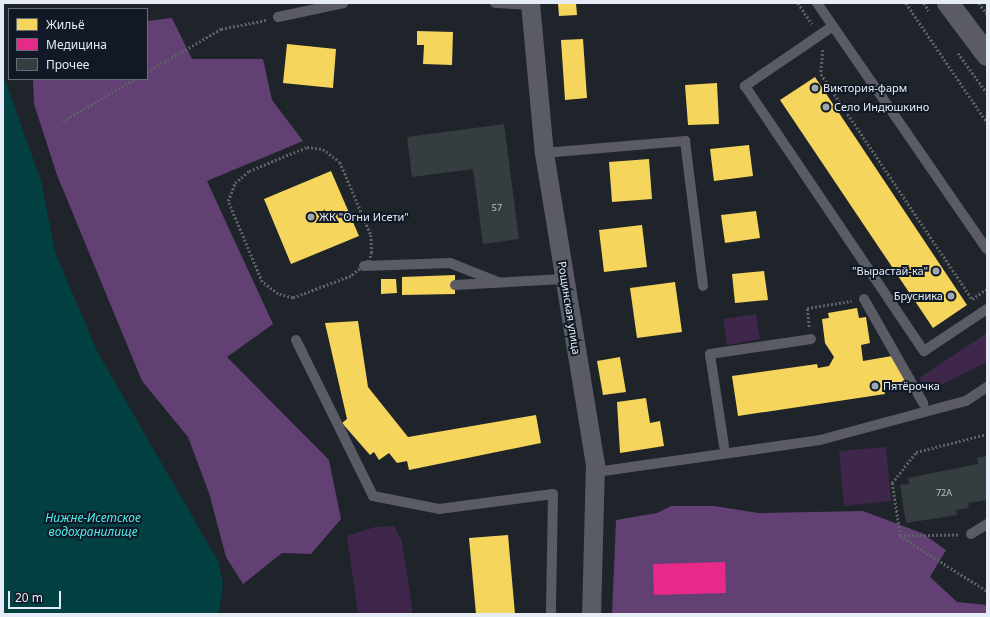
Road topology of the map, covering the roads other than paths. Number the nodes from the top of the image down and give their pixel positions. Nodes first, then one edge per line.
1 (344, 3) edge
2 (495, 3) edge
3 (817, 3) edge
4 (948, 3) edge
5 (530, 4) edge
6 (278, 17) road end
7 (833, 26) junction
8 (987, 55) edge
9 (544, 152) junction
10 (987, 250) edge
11 (364, 266) road end
12 (564, 279) junction
13 (498, 282) junction
14 (455, 284) dead end
15 (703, 286) dead end
16 (864, 299) road end
17 (987, 309) edge
18 (811, 339) road end
19 (296, 340) dead end
20 (987, 387) edge
21 (923, 403) dead end
22 (724, 446) dead end
23 (596, 472) junction
24 (987, 524) edge
25 (971, 534) road end
26 (552, 614) edge
27 (591, 614) edge

1 - 6 lane
2 - 5 lane
3 - 7 lane
4 - 8 street
5 - 9 street, Рощинская улица
7 - 10 lane
7 - 17 lane
9 - 12 street, Рощинская улица
9 - 15 lane
11 - 13 lane
12 - 13 lane
12 - 23 street, Рощинская улица
13 - 14 lane
16 - 21 lane
18 - 22 lane
19 - 26 lane
20 - 23 lane
23 - 27 street, Рощинская улица
24 - 25 lane

